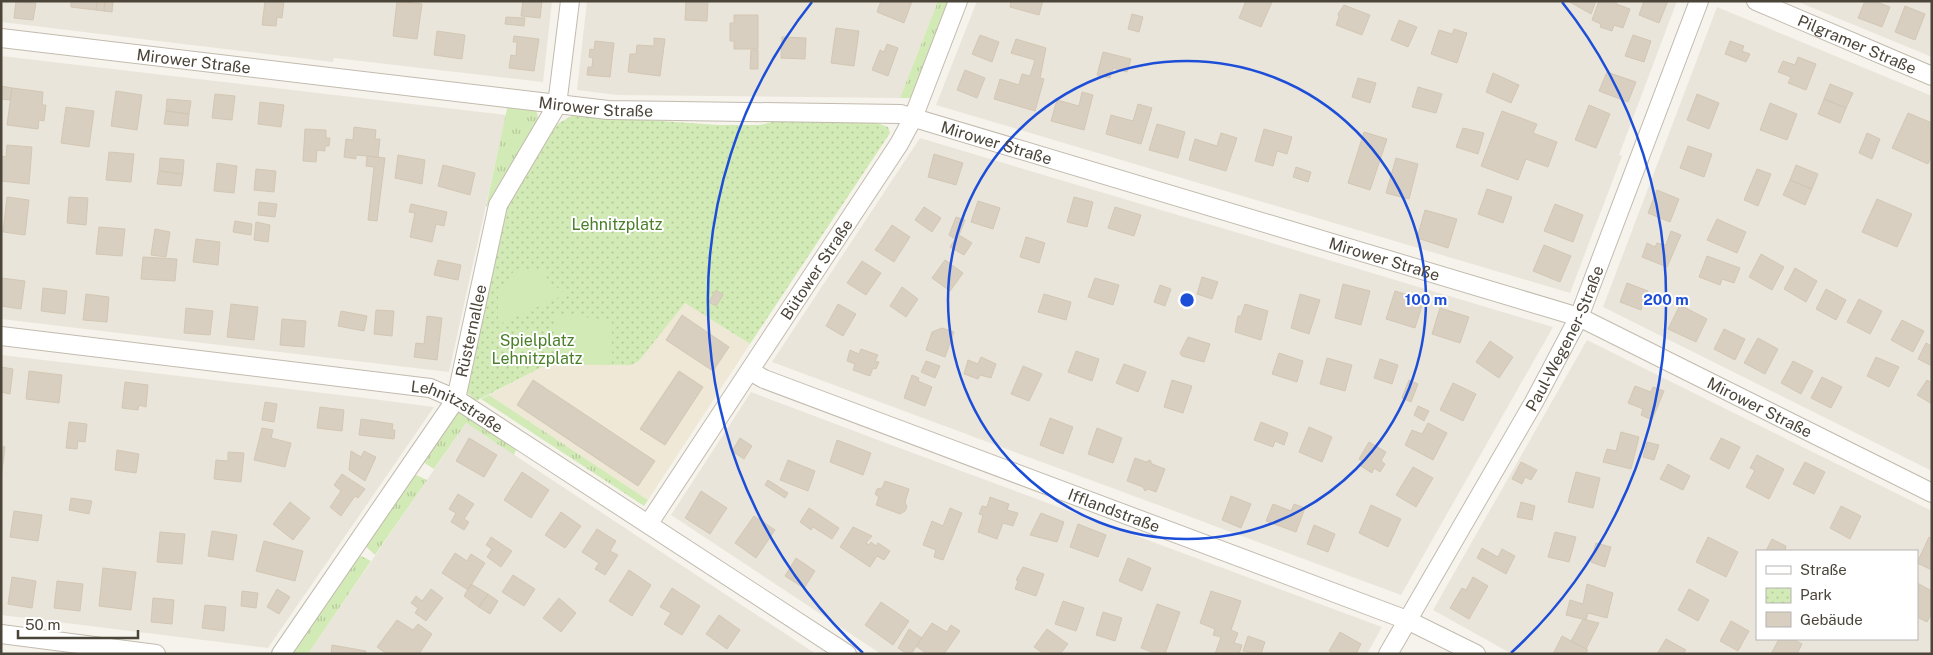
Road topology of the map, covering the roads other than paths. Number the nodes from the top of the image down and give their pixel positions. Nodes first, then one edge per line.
1 (570, 1) edge
2 (958, 1) edge
3 (1699, 1) edge
4 (1756, 1) edge
5 (1, 38) edge
6 (1932, 76) edge
7 (557, 105) junction
8 (913, 118) junction
9 (1579, 317) junction
10 (1, 336) edge
11 (750, 371) junction
12 (456, 398) junction
13 (1932, 493) edge
14 (649, 523) junction
15 (1408, 620) junction
16 (1, 634) edge
17 (156, 654) edge
18 (281, 654) edge
19 (847, 654) edge
20 (1388, 654) edge
21 (1476, 654) edge

1 - 7 street, Rüsternallee
2 - 8 street, Bütower Straße
3 - 9 street, Paul-Wegener-Straße
4 - 6 street, Pilgramer Straße
5 - 7 street, Mirower Straße
7 - 8 street, Mirower Straße
7 - 12 street, Rüsternallee
8 - 9 street, Mirower Straße
8 - 11 street, Bütower Straße
9 - 13 street, Mirower Straße
9 - 15 street, Paul-Wegener-Straße
10 - 12 street, Lehnitzstraße
11 - 14 street, Bütower Straße
11 - 15 street, Ifflandstraße
12 - 14 street, Lehnitzstraße
12 - 18 street, Rüsternallee
14 - 19 street, Lehnitzstraße
15 - 20 street, Paul-Wegener-Straße
15 - 21 street, Ifflandstraße
16 - 17 street

